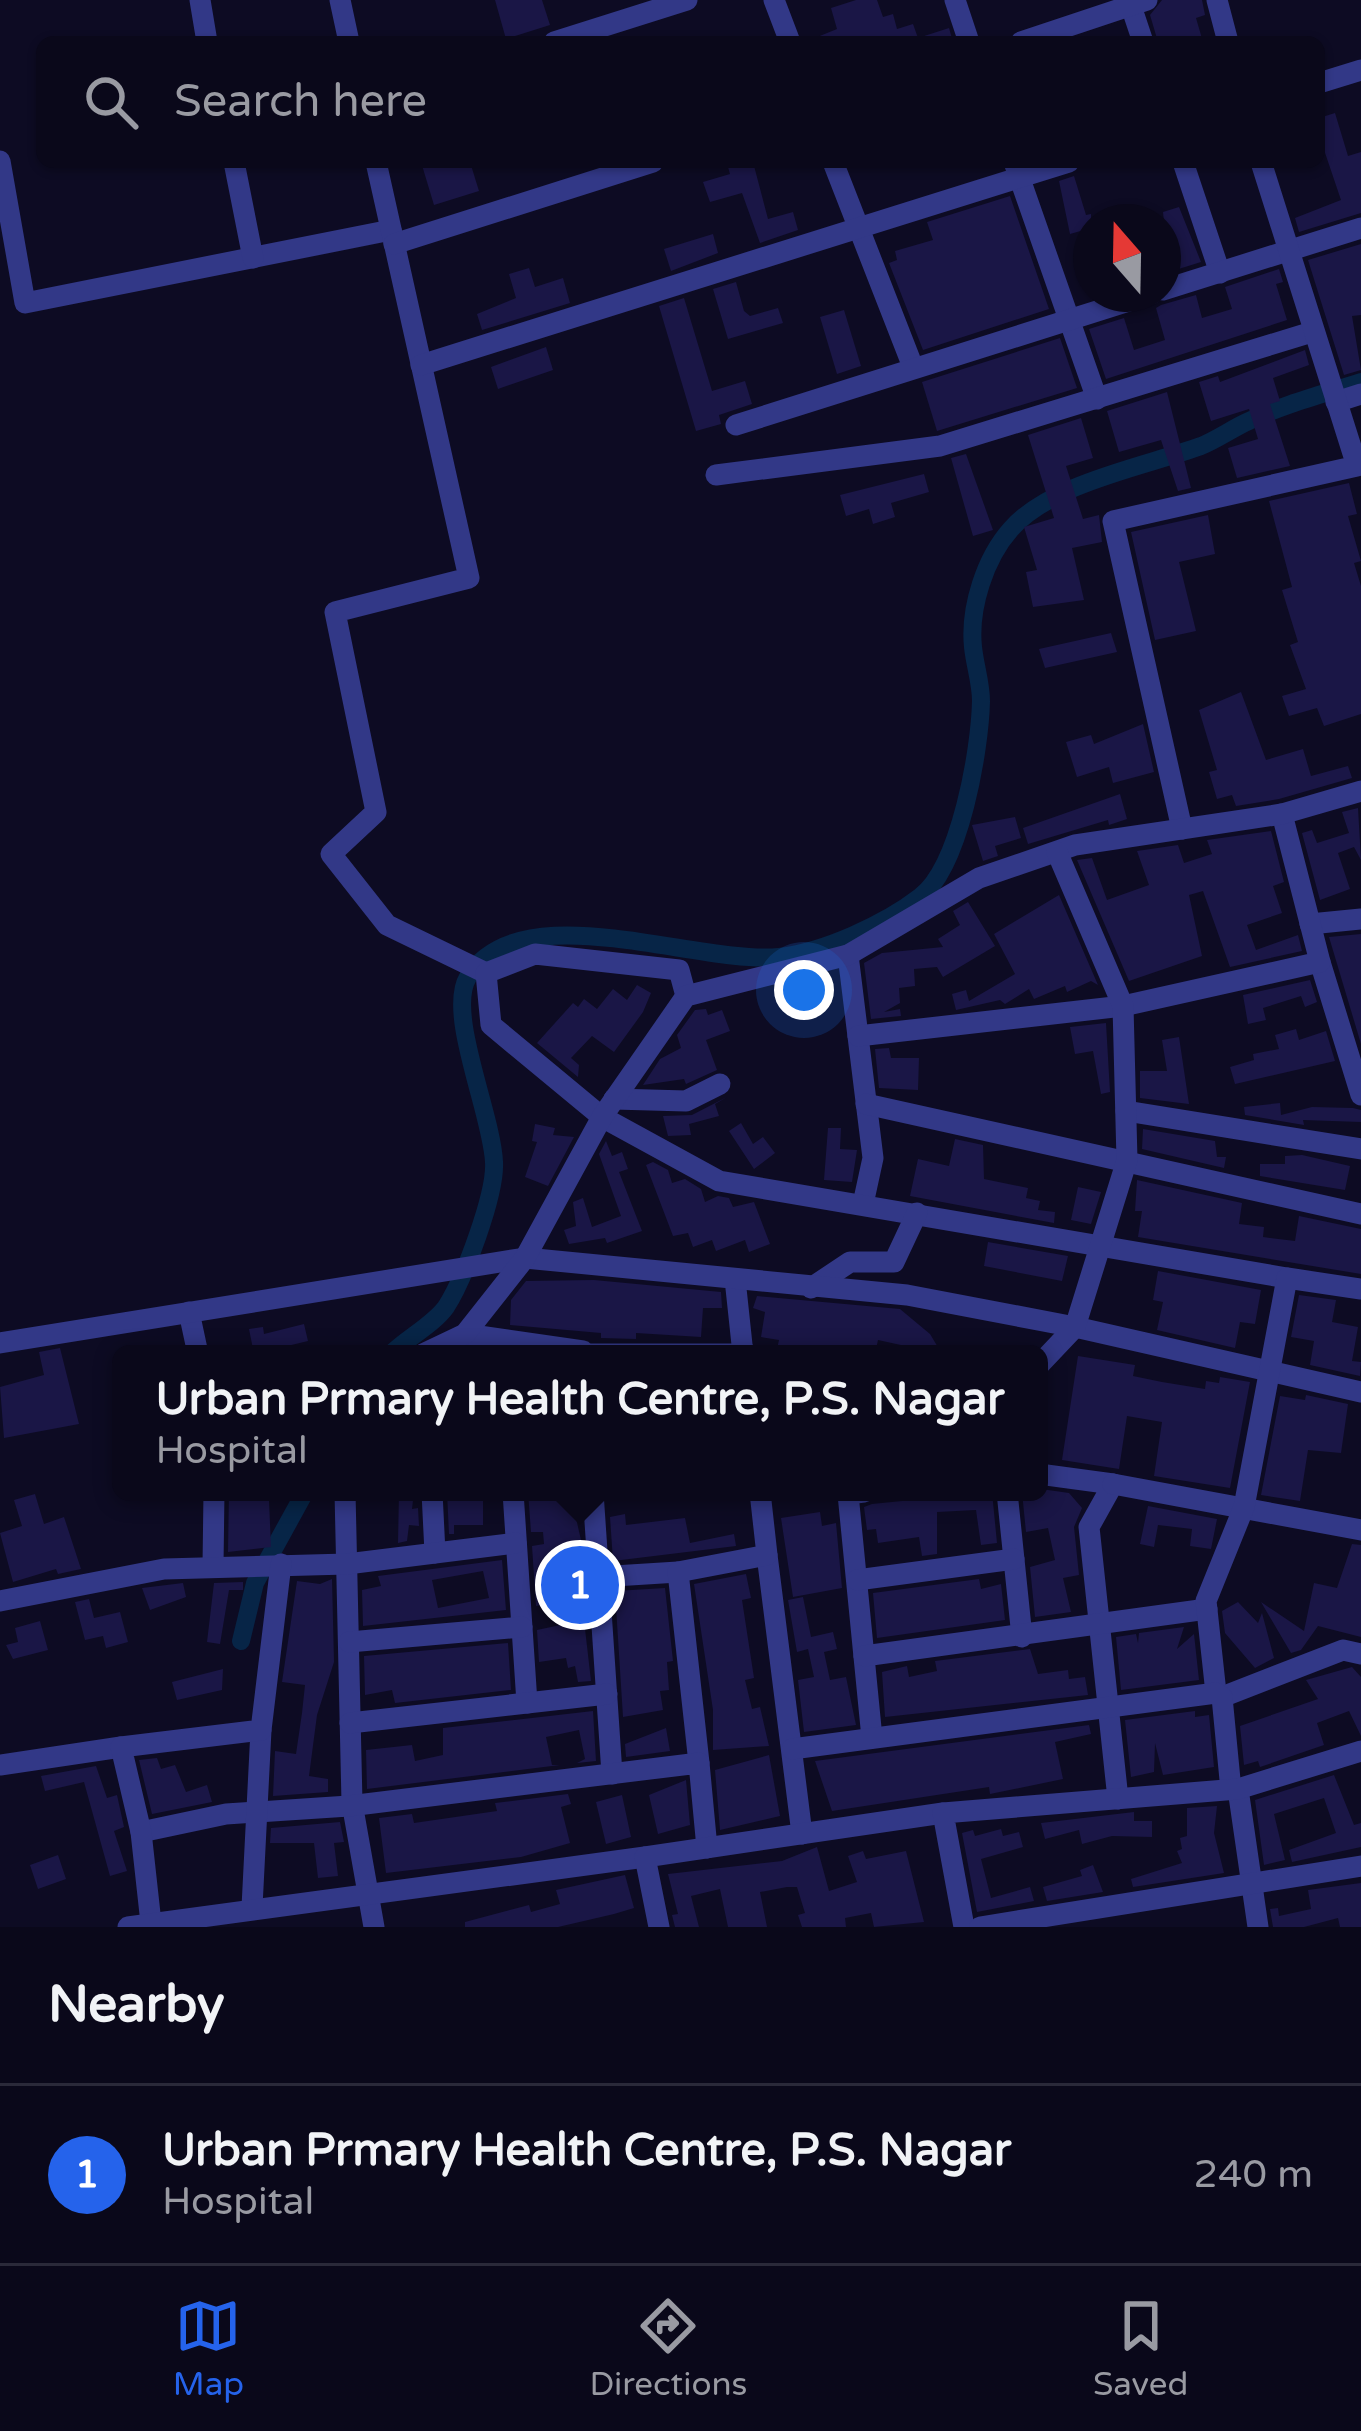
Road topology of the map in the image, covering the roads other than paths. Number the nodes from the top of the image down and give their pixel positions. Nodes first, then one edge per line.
1 (200, 0) edge
2 (340, 0) edge
3 (687, 0) edge
4 (774, 0) edge
5 (955, 0) edge
6 (1217, 0) edge
7 (1136, 2) edge
8 (206, 36) edge
9 (348, 36) edge
10 (573, 36) edge
11 (788, 36) edge
12 (967, 36) edge
13 (1038, 36) edge
14 (1142, 36) edge
15 (1226, 36) edge
16 (1361, 70) edge
17 (1325, 81) edge
18 (0, 161) edge
19 (234, 168) edge
20 (377, 168) edge
21 (632, 168) edge
22 (835, 168) edge
23 (1185, 168) edge
24 (1263, 168) edge
25 (1017, 170) edge
26 (858, 228) junction
27 (1361, 228) edge
28 (393, 237) junction
29 (1286, 253) junction
30 (253, 257) junction
31 (1220, 273) junction
32 (1181, 285) edge
33 (1092, 312) edge
34 (1069, 319) junction
35 (1312, 332) junction
36 (421, 365) junction
37 (913, 368) junction
38 (1361, 394) edge
39 (1097, 399) junction
40 (1336, 402) junction
41 (736, 424) dead end
42 (1360, 470) edge
43 (716, 475) dead end
44 (1361, 790) edge
45 (1282, 814) junction
46 (1181, 829) junction
47 (1057, 852) junction
48 (1361, 919) edge
49 (1310, 924) junction
50 (848, 955) junction
51 (1320, 962) junction
52 (485, 973) junction
53 (686, 996) junction
54 (1123, 1006) junction
55 (858, 1036) junction
56 (720, 1084) dead end
57 (1361, 1095) edge
58 (866, 1104) junction
59 (608, 1108) junction
60 (1126, 1111) junction
61 (1361, 1147) edge
62 (1127, 1160) junction
63 (863, 1204) junction
64 (917, 1213) junction
65 (1361, 1214) edge
66 (1102, 1244) junction
67 (515, 1260) junction
68 (1287, 1278) junction
69 (735, 1279) junction
70 (811, 1288) junction
71 (1361, 1289) edge
72 (189, 1312) junction
73 (1075, 1327) junction
74 (465, 1334) junction
75 (0, 1342) edge
76 (196, 1345) edge
77 (443, 1345) edge
78 (497, 1345) edge
79 (744, 1345) edge
80 (1048, 1356) edge
81 (1268, 1373) junction
82 (1361, 1392) edge
83 (1048, 1475) edge
84 (1113, 1484) junction
85 (214, 1501) edge
86 (345, 1501) edge
87 (432, 1501) edge
88 (514, 1501) edge
89 (593, 1501) edge
90 (761, 1501) edge
91 (853, 1501) edge
92 (1008, 1501) edge
93 (1243, 1508) junction
94 (1361, 1530) edge
95 (516, 1543) junction
96 (435, 1553) junction
97 (767, 1556) junction
98 (1014, 1558) junction
99 (280, 1564) junction
100 (347, 1564) junction
101 (218, 1566) junction
102 (678, 1572) junction
103 (598, 1577) junction
104 (857, 1580) junction
105 (0, 1601) edge
106 (1207, 1609) junction
107 (522, 1627) junction
108 (1103, 1627) junction
109 (1022, 1637) junction
110 (349, 1642) junction
111 (1361, 1654) edge
112 (865, 1656) junction
113 (607, 1694) junction
114 (1219, 1695) junction
115 (527, 1703) junction
116 (1110, 1707) junction
117 (350, 1723) junction
118 (261, 1730) junction
119 (872, 1738) junction
120 (122, 1747) junction
121 (791, 1748) junction
122 (1361, 1751) edge
123 (699, 1763) junction
124 (0, 1765) edge
125 (612, 1774) junction
126 (1235, 1790) junction
127 (1118, 1799) junction
128 (352, 1805) junction
129 (256, 1812) junction
130 (944, 1814) junction
131 (141, 1832) junction
132 (802, 1834) junction
133 (707, 1848) junction
134 (645, 1857) junction
135 (1361, 1866) edge
136 (1252, 1883) junction
137 (368, 1890) junction
138 (252, 1906) junction
139 (152, 1923) junction
140 (128, 1927) edge
141 (374, 1927) edge
142 (659, 1927) edge
143 (964, 1927) edge
144 (980, 1927) edge
145 (1258, 1927) edge

1 - 8 street
2 - 9 street
3 - 10 street
4 - 11 street
5 - 12 street
6 - 15 street
7 - 13 street
7 - 14 street
16 - 17 street
18 - 30 street
19 - 30 street
20 - 28 street
21 - 28 street
22 - 26 street
23 - 31 street
24 - 29 street
25 - 26 street
25 - 34 street
26 - 36 street
26 - 37 street
27 - 29 street
28 - 30 street
28 - 36 street
29 - 31 street
29 - 35 street
31 - 32 street
33 - 34 street
34 - 37 street
34 - 39 street
35 - 39 street
35 - 40 street
36 - 52 street
37 - 41 street
38 - 40 street
39 - 43 street
40 - 42 street
42 - 46 street
44 - 45 street
45 - 46 street
45 - 49 street
46 - 47 street
47 - 50 street
47 - 54 street
48 - 49 street
49 - 51 street
50 - 53 street
50 - 55 street
51 - 54 street
51 - 57 street
52 - 53 street
52 - 59 street
53 - 59 street
54 - 55 street
54 - 60 street
55 - 58 street
56 - 59 street
58 - 62 street
58 - 63 street
59 - 63 street
59 - 67 street
60 - 61 street
60 - 62 street
62 - 65 street
62 - 66 street
63 - 64 street
64 - 66 street
64 - 70 street
66 - 68 street
66 - 73 street
67 - 69 street
67 - 72 street
67 - 74 street
68 - 71 street
68 - 81 street
69 - 70 street
69 - 79 street
70 - 73 street
72 - 75 street
72 - 76 street
73 - 80 street
73 - 81 street
74 - 77 street
74 - 78 street
81 - 82 street
81 - 93 street
83 - 84 street
84 - 93 street
84 - 108 street
85 - 101 street
86 - 100 street
87 - 96 street
88 - 95 street
89 - 103 street
90 - 97 street
91 - 104 street
92 - 98 street
93 - 94 street
93 - 106 street
95 - 96 street
95 - 107 street
96 - 100 street
97 - 102 street
97 - 121 street
98 - 104 street
98 - 109 street
99 - 100 street
99 - 101 street
99 - 118 street
100 - 110 street
101 - 105 street
102 - 103 street
102 - 123 street
103 - 113 street
104 - 112 street
106 - 108 street
106 - 114 street
107 - 110 street
107 - 115 street
108 - 109 street
108 - 116 street
109 - 112 street
110 - 117 street
111 - 114 street
112 - 119 street
113 - 115 street
113 - 125 street
114 - 116 street
114 - 126 street
115 - 117 street
116 - 119 street
116 - 127 street
117 - 128 street
118 - 120 street
118 - 129 street
119 - 121 street
120 - 124 street
120 - 131 street
121 - 132 street
122 - 126 street
123 - 125 street
123 - 133 street
125 - 128 street
126 - 127 street
126 - 136 street
127 - 130 street
128 - 129 street
128 - 137 street
129 - 131 street
129 - 138 street
130 - 132 street
130 - 143 street
131 - 139 street
132 - 133 street
133 - 134 street
134 - 137 street
134 - 142 street
135 - 136 street
136 - 144 street
136 - 145 street
137 - 138 street
137 - 141 street
138 - 139 street
139 - 140 street

